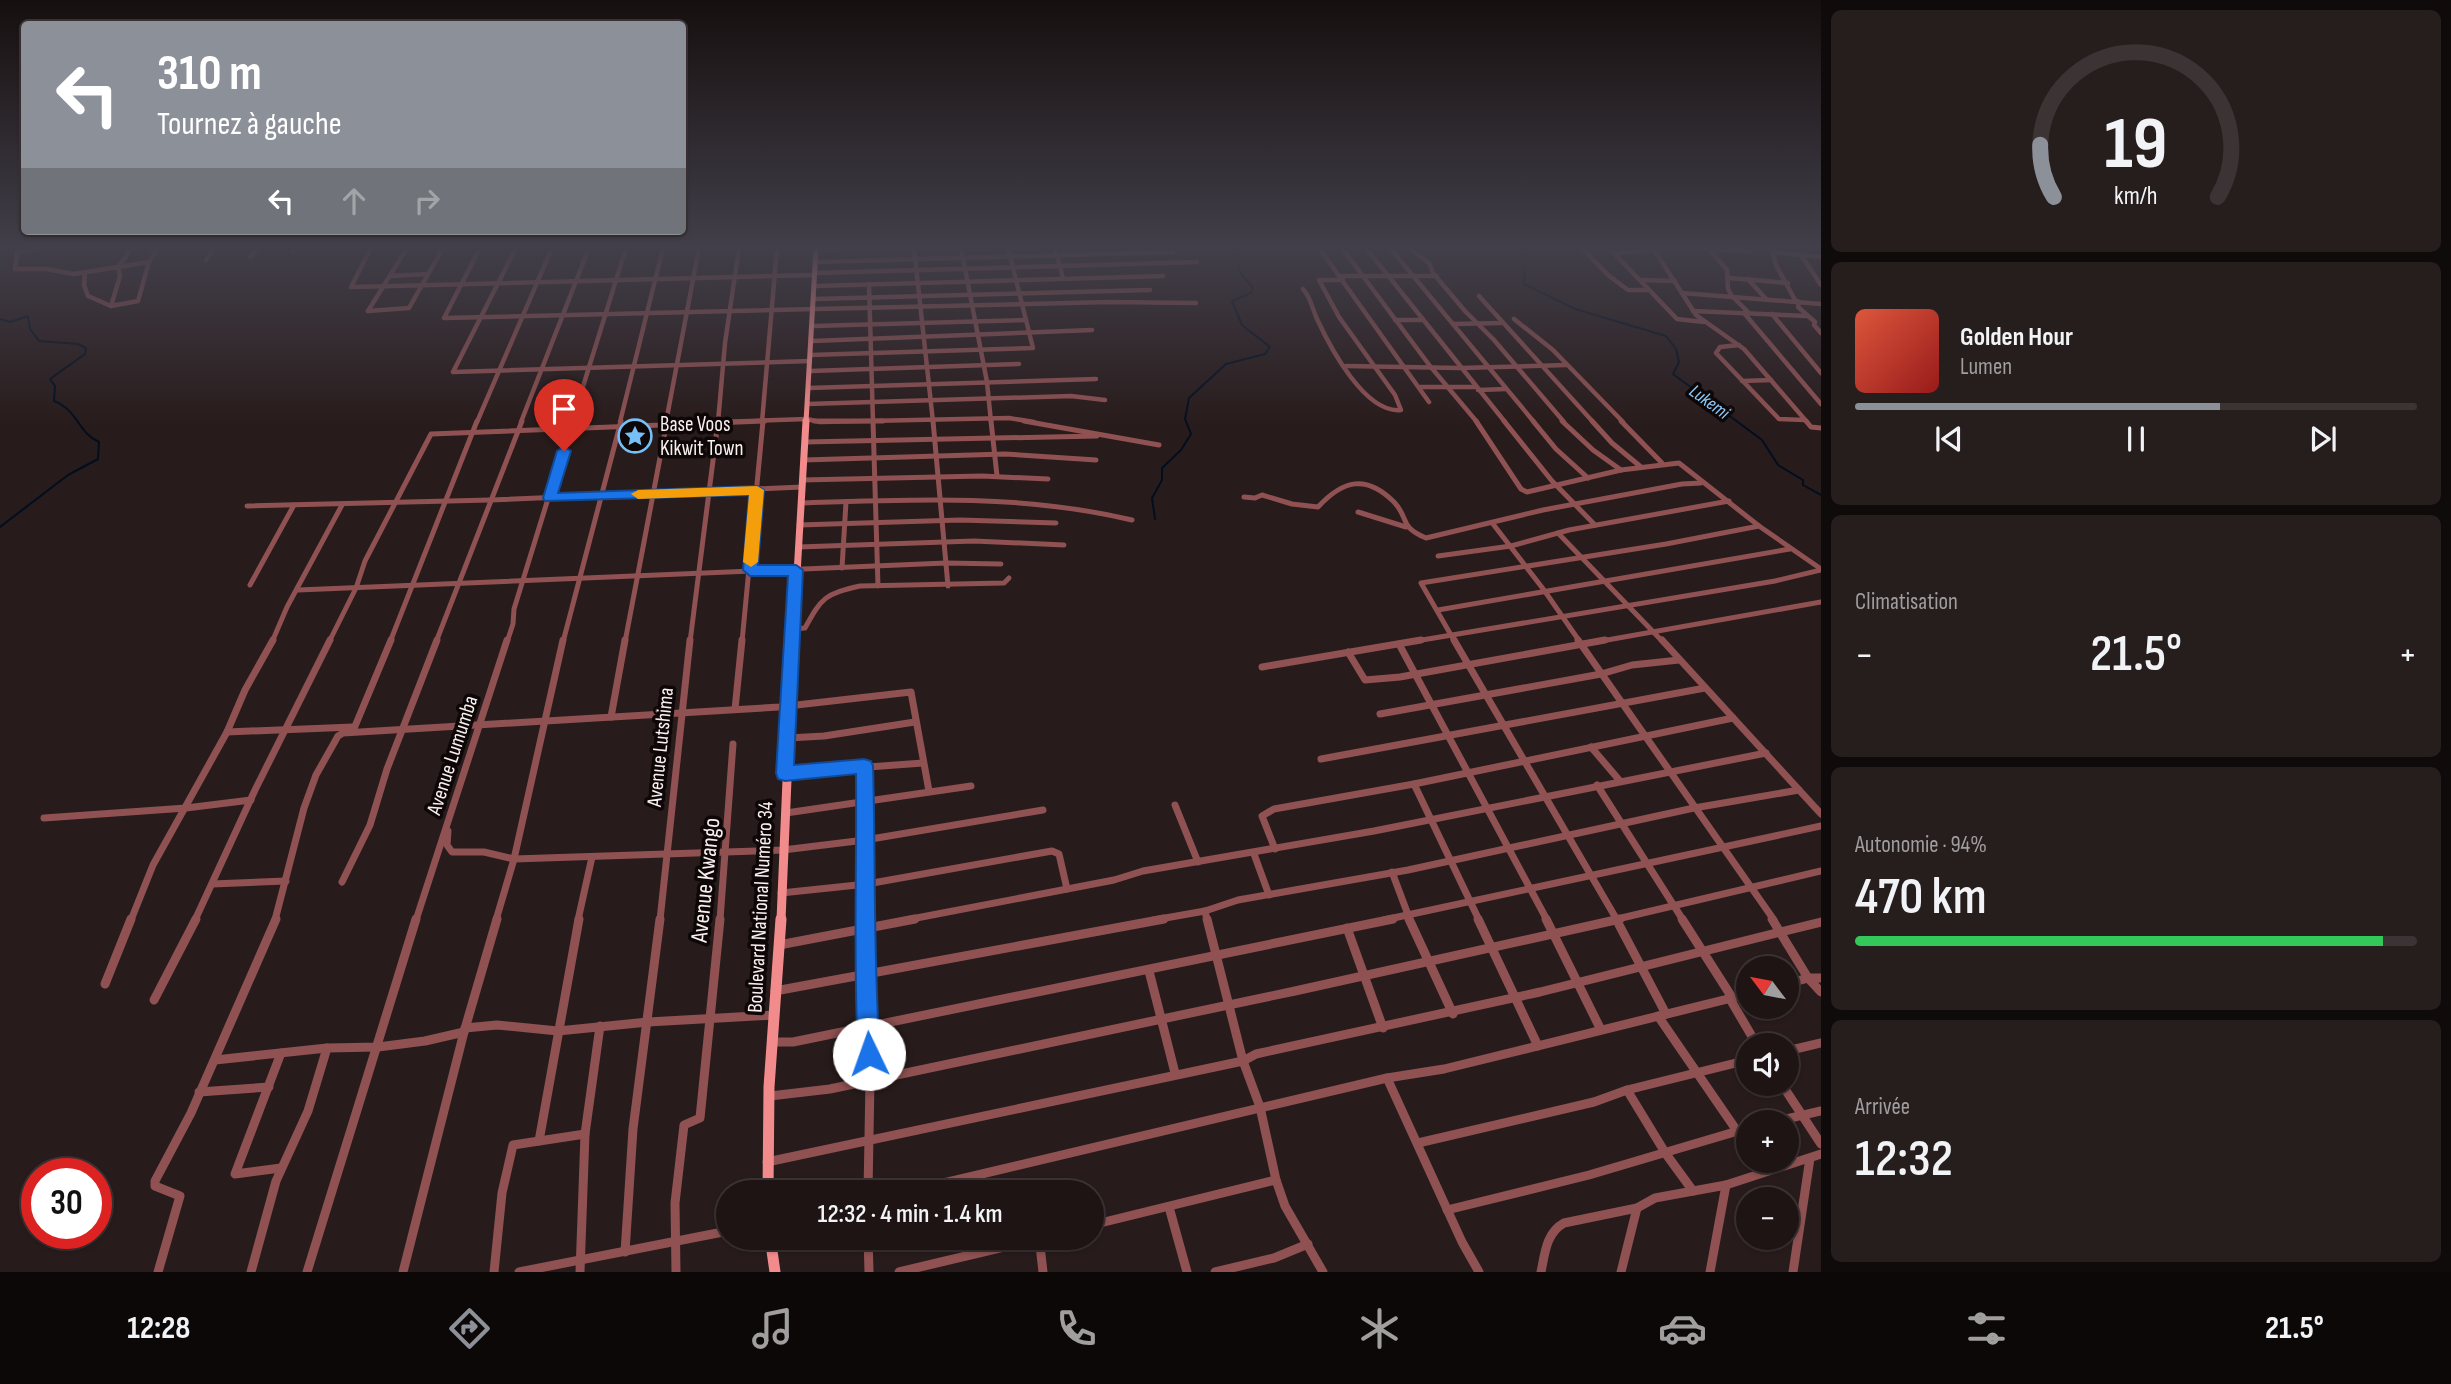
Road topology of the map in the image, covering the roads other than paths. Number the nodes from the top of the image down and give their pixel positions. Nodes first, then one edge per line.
1 (370, 307) edge
2 (408, 307) edge
3 (449, 307) edge
4 (487, 307) edge
5 (527, 307) edge
6 (566, 307) edge
7 (609, 307) edge
8 (649, 307) edge
9 (688, 307) edge
10 (731, 307) edge
11 (773, 307) edge
12 (954, 307) edge
13 (973, 307) edge
14 (1023, 307) edge
15 (1313, 307) edge
16 (1334, 307) edge
17 (1362, 307) edge
18 (1386, 307) edge
19 (1412, 307) edge
20 (1440, 307) edge
21 (1464, 307) edge
22 (1490, 307) edge
23 (1665, 307) edge
24 (1691, 307) edge
25 (1741, 307) edge
26 (1798, 307) edge
27 (921, 308) junction
28 (814, 310) junction
29 (870, 310) junction
30 (773, 311) junction
31 (1693, 311) junction
32 (730, 312) junction
33 (687, 313) junction
34 (1746, 313) junction
35 (648, 314) junction
36 (1772, 314) junction
37 (606, 316) junction
38 (1807, 316) junction
39 (562, 317) junction
40 (522, 318) junction
41 (481, 319) junction
42 (1514, 319) dead end
43 (1026, 320) junction
44 (1395, 320) junction
45 (1422, 320) junction
46 (975, 321) junction
47 (923, 322) junction
48 (1818, 322) edge
49 (1501, 323) junction
50 (1704, 323) junction
51 (871, 324) junction
52 (1454, 324) junction
53 (1478, 324) junction
54 (813, 326) junction
55 (1092, 331) dead end
56 (1821, 333) edge
57 (1030, 334) junction
58 (978, 336) junction
59 (925, 338) junction
60 (871, 339) junction
61 (812, 341) junction
62 (1739, 345) junction
63 (981, 350) junction
64 (926, 351) junction
65 (871, 353) junction
66 (810, 358) junction
67 (769, 361) junction
68 (725, 363) junction
69 (1019, 364) dead end
70 (677, 365) junction
71 (984, 365) junction
72 (1566, 365) junction
73 (635, 366) junction
74 (1346, 366) junction
75 (1374, 366) junction
76 (1403, 366) junction
77 (1430, 366) junction
78 (1515, 366) junction
79 (1541, 366) junction
80 (928, 367) junction
81 (1489, 367) junction
82 (591, 368) junction
83 (1460, 368) junction
84 (543, 369) junction
85 (872, 369) junction
86 (500, 371) junction
87 (810, 371) junction
88 (1821, 373) edge
89 (1096, 379) dead end
90 (1741, 380) junction
91 (1772, 380) junction
92 (987, 382) junction
93 (930, 384) junction
94 (872, 386) junction
95 (1420, 387) junction
96 (808, 388) junction
97 (1448, 388) junction
98 (1506, 388) junction
99 (1477, 389) junction
100 (988, 399) junction
101 (1105, 400) dead end
102 (932, 401) junction
103 (873, 402) junction
104 (1429, 402) dead end
105 (807, 404) junction
106 (1821, 404) edge
107 (991, 418) junction
108 (807, 419) junction
109 (933, 419) junction
110 (874, 420) junction
111 (1805, 420) junction
112 (763, 421) junction
113 (716, 423) junction
114 (666, 424) junction
115 (619, 426) junction
116 (571, 428) junction
117 (1821, 428) edge
118 (519, 429) junction
119 (473, 432) junction
120 (1106, 435) junction
121 (993, 436) junction
122 (935, 438) junction
123 (874, 440) junction
124 (845, 441) junction
125 (805, 442) junction
126 (1159, 444) dead end
127 (994, 455) junction
128 (937, 456) junction
129 (875, 457) junction
130 (844, 458) junction
131 (804, 460) junction
132 (1096, 460) dead end
133 (1662, 463) junction
134 (1641, 467) junction
135 (1621, 470) junction
136 (997, 476) junction
137 (939, 477) junction
138 (1588, 478) junction
139 (876, 479) junction
140 (1048, 479) dead end
141 (1702, 483) junction
142 (802, 484) junction
143 (1556, 486) junction
144 (757, 490) junction
145 (708, 492) junction
146 (654, 494) junction
147 (602, 496) junction
148 (1244, 497) dead end
149 (550, 498) junction
150 (446, 499) junction
151 (942, 499) junction
152 (490, 500) junction
153 (877, 501) junction
154 (1729, 501) junction
155 (846, 502) junction
156 (394, 503) junction
157 (801, 503) junction
158 (294, 505) junction
159 (342, 505) junction
160 (1575, 505) junction
161 (247, 506) dead end
162 (1358, 512) dead end
163 (943, 519) junction
164 (1132, 520) dead end
165 (877, 522) junction
166 (846, 523) junction
167 (1056, 523) dead end
168 (1493, 524) junction
169 (799, 525) junction
170 (1595, 525) junction
171 (1759, 526) junction
172 (1406, 527) junction
173 (1558, 533) junction
174 (946, 541) junction
175 (878, 544) junction
176 (1064, 545) dead end
177 (844, 546) junction
178 (1511, 546) junction
179 (798, 547) junction
180 (1790, 549) junction
181 (1438, 556) dead end
182 (1582, 558) junction
183 (946, 563) junction
184 (1001, 564) dead end
185 (877, 567) junction
186 (1527, 567) junction
187 (842, 568) junction
188 (750, 570) junction
189 (796, 570) junction
190 (1821, 570) edge
191 (697, 573) junction
192 (638, 575) junction
193 (1009, 578) dead end
194 (580, 579) junction
195 (523, 580) junction
196 (459, 582) junction
197 (1605, 582) junction
198 (250, 585) dead end
199 (414, 585) junction
200 (877, 586) junction
201 (948, 586) junction
202 (356, 588) junction
203 (298, 590) junction
204 (1544, 590) junction
205 (1821, 602) edge
206 (1627, 604) junction
207 (1438, 610) junction
208 (1560, 616) junction
209 (792, 629) junction
210 (1653, 631) junction
211 (1451, 635) junction
212 (1399, 644) junction
213 (1581, 645) junction
214 (1348, 652) junction
215 (1679, 660) junction
216 (1466, 664) junction
217 (1262, 667) dead end
218 (1416, 674) junction
219 (1601, 674) junction
220 (1705, 688) junction
221 (1485, 695) junction
222 (1621, 703) junction
223 (1432, 704) junction
224 (790, 705) junction
225 (735, 709) junction
226 (683, 712) junction
227 (1380, 714) dead end
228 (611, 717) junction
229 (1734, 718) junction
230 (546, 722) junction
231 (915, 722) junction
232 (480, 723) junction
233 (1503, 726) junction
234 (403, 728) junction
235 (354, 729) junction
236 (286, 730) junction
237 (227, 732) junction
238 (1450, 735) junction
239 (1645, 736) junction
240 (788, 738) junction
241 (733, 744) dead end
242 (1591, 747) junction
243 (1766, 753) junction
244 (1321, 758) dead end
245 (1523, 761) junction
246 (923, 763) junction
247 (864, 766) junction
248 (1668, 771) junction
249 (1468, 772) junction
250 (785, 773) junction
251 (1620, 781) junction
252 (1414, 784) junction
253 (1597, 785) junction
254 (971, 786) dead end
255 (1799, 790) junction
256 (929, 791) junction
257 (1545, 797) junction
258 (251, 800) junction
259 (864, 802) junction
260 (1175, 805) dead end
261 (186, 808) junction
262 (1694, 808) junction
263 (1489, 809) junction
264 (1043, 810) dead end
265 (786, 814) junction
266 (1821, 814) edge
267 (44, 818) dead end
268 (451, 819) junction
269 (1430, 820) junction
270 (1621, 824) junction
271 (1821, 826) edge
272 (1566, 836) junction
273 (865, 840) junction
274 (1721, 848) junction
275 (1275, 849) junction
276 (1510, 849) junction
277 (783, 850) junction
278 (727, 851) junction
279 (669, 852) junction
280 (1254, 854) junction
281 (592, 857) junction
282 (514, 859) junction
283 (1449, 861) junction
284 (1198, 862) junction
285 (1647, 864) junction
286 (1821, 871) edge
287 (1392, 872) junction
288 (1590, 876) junction
289 (286, 881) junction
290 (342, 882) dead end
291 (212, 884) junction
292 (867, 884) junction
293 (1749, 888) junction
294 (1067, 889) junction
295 (1532, 890) junction
296 (781, 893) junction
297 (1269, 895) junction
298 (1472, 903) junction
299 (1673, 907) junction
300 (1205, 911) junction
301 (1408, 916) junction
302 (1616, 919) junction
303 (1821, 922) edge
304 (865, 927) junction
305 (1347, 928) junction
306 (1782, 932) junction
307 (1555, 935) junction
308 (777, 946) junction
309 (1493, 949) junction
310 (1703, 953) junction
311 (1217, 957) junction
312 (1430, 962) junction
313 (1640, 968) junction
314 (1149, 971) junction
315 (864, 975) junction
316 (1363, 976) junction
317 (1808, 978) junction
318 (1821, 978) edge
319 (1799, 981) edge
320 (1580, 983) junction
321 (105, 984) dead end
322 (775, 991) junction
323 (1821, 992) edge
324 (1516, 996) junction
325 (1736, 998) edge
326 (1731, 999) junction
327 (155, 1000) dead end
328 (1229, 1005) junction
329 (1453, 1014) junction
330 (774, 1015) junction
331 (1662, 1015) junction
332 (1162, 1018) junction
333 (710, 1019) junction
334 (648, 1021) junction
335 (600, 1026) junction
336 (867, 1028) junction
337 (1384, 1028) junction
338 (465, 1030) junction
339 (1601, 1030) junction
340 (558, 1031) junction
341 (1750, 1033) edge
342 (773, 1042) junction
343 (1821, 1043) edge
344 (378, 1046) junction
345 (1538, 1046) junction
346 (327, 1048) junction
347 (1799, 1048) edge
348 (281, 1053) junction
349 (215, 1060) junction
350 (1243, 1061) junction
351 (1736, 1063) edge
352 (1698, 1072) junction
353 (1175, 1073) junction
354 (1387, 1078) junction
355 (870, 1080) junction
356 (269, 1087) junction
357 (1627, 1090) junction
358 (199, 1092) junction
359 (770, 1096) junction
360 (1790, 1096) edge
361 (1260, 1107) junction
362 (1821, 1111) edge
363 (1801, 1115) junction
364 (1736, 1120) edge
365 (1736, 1131) edge
366 (586, 1134) junction
367 (869, 1140) junction
368 (539, 1141) junction
369 (1418, 1143) junction
370 (1821, 1144) edge
371 (1666, 1154) junction
372 (1821, 1154) edge
373 (1810, 1158) junction
374 (1799, 1161) edge
375 (767, 1162) junction
376 (281, 1168) junction
377 (1758, 1173) edge
378 (768, 1180) edge
379 (868, 1180) edge
380 (957, 1180) edge
381 (1276, 1180) junction
382 (1726, 1185) junction
383 (1693, 1191) junction
384 (1169, 1206) junction
385 (1637, 1208) junction
386 (1447, 1210) junction
387 (1104, 1222) edge
388 (716, 1234) edge
389 (676, 1242) junction
390 (1308, 1244) junction
391 (772, 1250) edge
392 (868, 1250) edge
393 (991, 1250) edge
394 (1040, 1250) edge
395 (625, 1252) junction
396 (581, 1267) edge
397 (159, 1272) edge
398 (251, 1272) edge
399 (307, 1272) edge
400 (403, 1272) edge
401 (494, 1272) edge
402 (520, 1272) edge
403 (676, 1272) edge
404 (775, 1272) edge
405 (869, 1272) edge
406 (899, 1272) edge
407 (1043, 1272) edge
408 (1187, 1272) edge
409 (1215, 1272) edge
410 (1324, 1272) edge
411 (1478, 1272) edge
412 (1541, 1272) edge
413 (1621, 1272) edge
414 (1710, 1272) edge
415 (1793, 1272) edge

1 - 2 street
3 - 41 street
4 - 41 street
5 - 40 street
6 - 39 street
7 - 37 street, Avenue Lumumba
8 - 35 street
9 - 33 street
10 - 32 street, Avenue Lutshima
11 - 30 street
12 - 27 street
13 - 46 street
14 - 43 street
15 - 74 street
16 - 75 street
17 - 76 street
18 - 44 street
19 - 45 street
20 - 52 street
21 - 53 street
22 - 49 street
23 - 50 street
24 - 31 street
25 - 34 street
26 - 38 street
27 - 29 street
27 - 47 street
28 - 29 street
28 - 30 street
28 - 54 main road, Boulevard National Numéro 34
29 - 51 street
30 - 32 street
30 - 67 street
31 - 34 street
31 - 50 street
32 - 33 street
32 - 68 street, Avenue Lutshima
33 - 35 street
33 - 70 street
34 - 36 street
34 - 106 street
35 - 37 street
35 - 73 street
36 - 38 street
36 - 88 street
37 - 39 street
37 - 82 street, Avenue Lumumba
38 - 48 street
39 - 40 street
39 - 84 street
40 - 41 street
40 - 86 street
41 - 86 street
42 - 72 street
43 - 46 street
43 - 57 street
44 - 45 street
44 - 77 street
45 - 83 street
46 - 47 street
46 - 58 street
47 - 51 street
47 - 59 street
48 - 56 street
49 - 53 street
49 - 79 street
50 - 62 street
51 - 54 street
51 - 60 street
52 - 53 street
52 - 81 street
53 - 78 street
54 - 61 main road, Boulevard National Numéro 34
55 - 57 street
57 - 58 street
57 - 63 street
58 - 59 street
58 - 63 street
59 - 60 street
59 - 64 street
60 - 61 street
60 - 65 street
61 - 66 main road, Boulevard National Numéro 34
62 - 90 street
62 - 91 street
63 - 64 street
63 - 71 street
64 - 65 street
64 - 80 street
65 - 66 street
65 - 85 street
66 - 67 street
66 - 87 main road, Boulevard National Numéro 34
67 - 68 street
67 - 112 street
68 - 70 street
68 - 113 street, Avenue Lutshima
69 - 71 street
70 - 73 street
70 - 114 street
71 - 80 street
71 - 92 street
72 - 79 street
72 - 133 street
73 - 82 street
73 - 115 street
74 - 75 street
74 - 75 street
75 - 76 street
76 - 77 street
76 - 95 street
77 - 83 street
77 - 97 street
78 - 79 street
78 - 81 street
78 - 135 street
79 - 134 street
80 - 85 street
80 - 93 street
81 - 83 street
81 - 98 street
82 - 84 street
82 - 116 street, Avenue Lumumba
83 - 99 street
84 - 86 street
84 - 118 street
85 - 87 street
85 - 94 street
86 - 119 street
87 - 96 main road, Boulevard National Numéro 34
89 - 92 street
90 - 91 street
90 - 111 street
91 - 111 street
92 - 93 street
92 - 100 street
93 - 94 street
93 - 102 street
94 - 96 street
94 - 103 street
95 - 97 street
95 - 104 street
96 - 105 main road, Boulevard National Numéro 34
97 - 99 street
97 - 143 street
98 - 99 street
98 - 138 street
99 - 143 street
100 - 101 street
100 - 102 street
100 - 107 street
102 - 103 street
102 - 109 street
103 - 105 street
103 - 110 street
105 - 108 main road, Boulevard National Numéro 34
107 - 109 street
107 - 120 street
107 - 121 street
108 - 110 street
108 - 112 street
108 - 125 main road, Boulevard National Numéro 34
109 - 110 street
109 - 122 street
110 - 123 street
111 - 117 street
112 - 113 street
112 - 144 street
113 - 114 street
113 - 145 street, Avenue Lutshima
114 - 115 street
114 - 146 street
115 - 116 street
115 - 147 street
116 - 118 street
116 - 149 street, Avenue Lumumba
118 - 119 street
118 - 152 street
119 - 150 street
119 - 156 street
120 - 121 street
120 - 126 street
121 - 122 street
121 - 127 street
122 - 123 street
122 - 128 street
123 - 124 street
123 - 129 street
124 - 125 street
124 - 130 street
125 - 131 main road, Boulevard National Numéro 34
127 - 128 street
127 - 132 street
127 - 136 street
128 - 129 street
128 - 137 street
129 - 130 street
129 - 139 street
130 - 131 street
131 - 142 main road, Boulevard National Numéro 34
133 - 134 street
133 - 141 street
134 - 135 street
135 - 138 street
136 - 137 street
136 - 140 street
137 - 139 street
137 - 151 street
138 - 143 street
139 - 142 street
139 - 153 street
141 - 154 street
141 - 160 street
142 - 144 street
142 - 157 main road, Boulevard National Numéro 34
143 - 160 street
144 - 145 street
144 - 188 street
145 - 146 street
145 - 191 street, Avenue Lutshima
146 - 147 street
146 - 192 street
147 - 149 street
147 - 194 street
148 - 172 street
149 - 152 street
149 - 195 street, Avenue Lumumba
150 - 152 street
150 - 156 street
150 - 199 street
151 - 153 street
151 - 163 street
151 - 164 street
152 - 196 street
153 - 155 street
153 - 165 street
154 - 170 street
154 - 171 street
155 - 157 street
155 - 166 street
156 - 159 street
156 - 202 street
157 - 169 main road, Boulevard National Numéro 34
158 - 159 street
158 - 161 street
158 - 198 street
159 - 203 street
160 - 168 street
160 - 170 street
162 - 172 street
163 - 165 street
163 - 167 street
163 - 174 street
165 - 166 street
165 - 175 street
166 - 169 street
166 - 177 street
168 - 172 street
168 - 178 street
169 - 179 main road, Boulevard National Numéro 34
170 - 173 street
171 - 180 street
171 - 182 street
173 - 178 street
173 - 182 street
174 - 175 street
174 - 176 street
174 - 183 street
175 - 177 street
175 - 185 street
177 - 179 street
177 - 187 street
178 - 181 street
178 - 186 street
179 - 189 main road, Boulevard National Numéro 34
180 - 190 street
180 - 197 street
182 - 186 street
182 - 197 street
183 - 184 street
183 - 185 street
183 - 201 street
185 - 187 street
185 - 200 street
186 - 204 street
186 - 207 street
187 - 189 street
188 - 189 street
188 - 191 street
188 - 225 street
189 - 209 main road, Boulevard National Numéro 34
190 - 206 street
191 - 192 street
191 - 226 street, Avenue Lutshima
192 - 194 street
192 - 228 street
193 - 201 street
194 - 195 street
194 - 230 street
195 - 196 street
195 - 232 street, Avenue Lumumba
196 - 199 street
196 - 234 street
197 - 204 street
197 - 206 street
199 - 202 street
199 - 235 street
200 - 201 street
200 - 209 street
202 - 203 street
202 - 236 street
203 - 237 street
204 - 207 street
204 - 208 street
205 - 210 street
206 - 208 street
206 - 210 street
207 - 211 street
208 - 211 street
208 - 213 street
209 - 224 main road, Boulevard National Numéro 34
210 - 213 street
210 - 215 street
211 - 212 street
211 - 216 street
212 - 214 street
212 - 218 street
213 - 216 street
213 - 219 street
214 - 217 street
214 - 218 street
215 - 219 street
215 - 220 street
216 - 218 street
216 - 221 street
218 - 223 street
219 - 221 street
219 - 222 street
220 - 222 street
220 - 229 street
221 - 223 street
221 - 233 street
222 - 233 street
222 - 239 street
223 - 227 street
223 - 238 street
224 - 225 street
224 - 231 street
224 - 240 main road, Boulevard National Numéro 34
225 - 226 street
226 - 228 street
226 - 279 street, Avenue Lutshima
228 - 230 street
229 - 239 street
229 - 243 street
230 - 232 street
230 - 282 street
231 - 240 street
231 - 246 street
232 - 234 street
232 - 268 street, Avenue Lumumba
233 - 238 street
233 - 245 street
234 - 235 street
234 - 290 street
235 - 236 street
235 - 289 street
236 - 237 street
236 - 258 street
237 - 261 street
238 - 244 street
238 - 249 street
239 - 242 street
239 - 248 street
240 - 250 main road, Boulevard National Numéro 34
241 - 278 street, Avenue Kwango
242 - 245 street
242 - 251 street
243 - 248 street
243 - 255 street
245 - 249 street
245 - 257 street
246 - 247 street
246 - 256 street
247 - 250 street
247 - 259 street
248 - 251 street
248 - 262 street
249 - 252 street
249 - 263 street
250 - 265 main road, Boulevard National Numéro 34
251 - 253 street
252 - 269 street
252 - 275 street
253 - 257 street
253 - 270 street
254 - 256 street
255 - 262 street
255 - 266 street
256 - 259 street
257 - 263 street
257 - 272 street
258 - 261 street
258 - 291 street
259 - 265 street
259 - 273 street
260 - 284 street
261 - 267 street
261 - 321 street
262 - 270 street
262 - 274 street
263 - 269 street
263 - 276 street
264 - 273 street
265 - 277 main road, Boulevard National Numéro 34
268 - 282 street
268 - 344 street, Avenue Lumumba
269 - 275 street
269 - 283 street
270 - 272 street
270 - 285 street
271 - 274 street
272 - 276 street
272 - 288 street
273 - 277 street
273 - 292 street
274 - 285 street
274 - 293 street
275 - 280 street
276 - 283 street
276 - 295 street
277 - 278 street
277 - 296 main road, Boulevard National Numéro 34
278 - 279 street
278 - 333 street, Avenue Kwango
279 - 281 street
279 - 334 street, Avenue Lutshima
280 - 284 street
280 - 297 street
281 - 282 street
281 - 340 street
282 - 338 street
283 - 287 street
283 - 298 street
284 - 294 street
285 - 288 street
285 - 299 street
286 - 293 street
287 - 297 street
287 - 301 street
288 - 295 street
288 - 302 street
289 - 291 street
289 - 349 street
291 - 327 street
292 - 294 street
292 - 296 street
292 - 304 street
293 - 299 street
293 - 306 street
294 - 304 street
295 - 298 street
295 - 307 street
296 - 308 main road, Boulevard National Numéro 34
297 - 300 street
298 - 301 street
298 - 309 street
299 - 302 street
299 - 310 street
300 - 311 street
300 - 315 street
301 - 305 street
301 - 312 street
302 - 307 street
302 - 313 street
303 - 306 street
304 - 308 street
304 - 315 street
305 - 311 street
305 - 316 street
306 - 310 street
306 - 317 street
307 - 309 street
307 - 320 street
308 - 322 main road, Boulevard National Numéro 34
309 - 312 street
309 - 324 street
310 - 313 street
310 - 326 street
311 - 314 street
311 - 328 street
312 - 316 street
312 - 329 street
313 - 320 street
313 - 331 street
314 - 332 street
314 - 336 street
315 - 322 street
315 - 336 street
316 - 328 street
316 - 337 street
317 - 318 street
317 - 319 street
317 - 323 street
320 - 324 street
320 - 339 street
322 - 330 main road, Boulevard National Numéro 34
324 - 329 street
324 - 345 street
325 - 326 street
326 - 331 street
326 - 341 street
328 - 332 street
328 - 350 street
329 - 337 street
330 - 333 street
330 - 342 main road, Boulevard National Numéro 34
331 - 339 street
331 - 352 street
332 - 353 street
332 - 355 street
333 - 334 street
333 - 389 street, Avenue Kwango
334 - 335 street
334 - 395 street, Avenue Lutshima
335 - 340 street
335 - 366 street
336 - 342 street
336 - 355 street
337 - 350 street
338 - 340 street
338 - 344 street
338 - 400 street
339 - 345 street
340 - 368 street
342 - 359 main road, Boulevard National Numéro 34
343 - 347 street
344 - 346 street
344 - 399 street, Avenue Lumumba
345 - 354 street
346 - 348 street
346 - 376 street
348 - 349 street
348 - 356 street
349 - 358 street
350 - 353 street
350 - 361 street
351 - 352 street
352 - 357 street
352 - 364 street
353 - 367 street
354 - 361 street
354 - 369 street
355 - 359 street
355 - 367 street
356 - 358 street
356 - 376 street
357 - 369 street
357 - 371 street
358 - 397 street
359 - 375 main road, Boulevard National Numéro 34
360 - 363 street
361 - 380 street
361 - 381 street
362 - 363 street
363 - 370 street
365 - 371 street
366 - 368 street
366 - 396 street
367 - 375 street
367 - 379 street
368 - 401 street
369 - 386 street
371 - 383 street
371 - 386 street
372 - 373 street
373 - 374 street
373 - 415 street
375 - 378 main road, Boulevard National Numéro 34
376 - 398 street
377 - 382 street
381 - 384 street
381 - 390 street
382 - 383 street
382 - 414 street
383 - 385 street
384 - 387 street
384 - 408 street
385 - 412 street
385 - 413 street
386 - 411 street
388 - 389 street
389 - 395 street
389 - 403 street
390 - 409 street
390 - 410 street
391 - 404 main road
392 - 405 street
393 - 406 street
394 - 407 street
395 - 396 street
396 - 402 street

